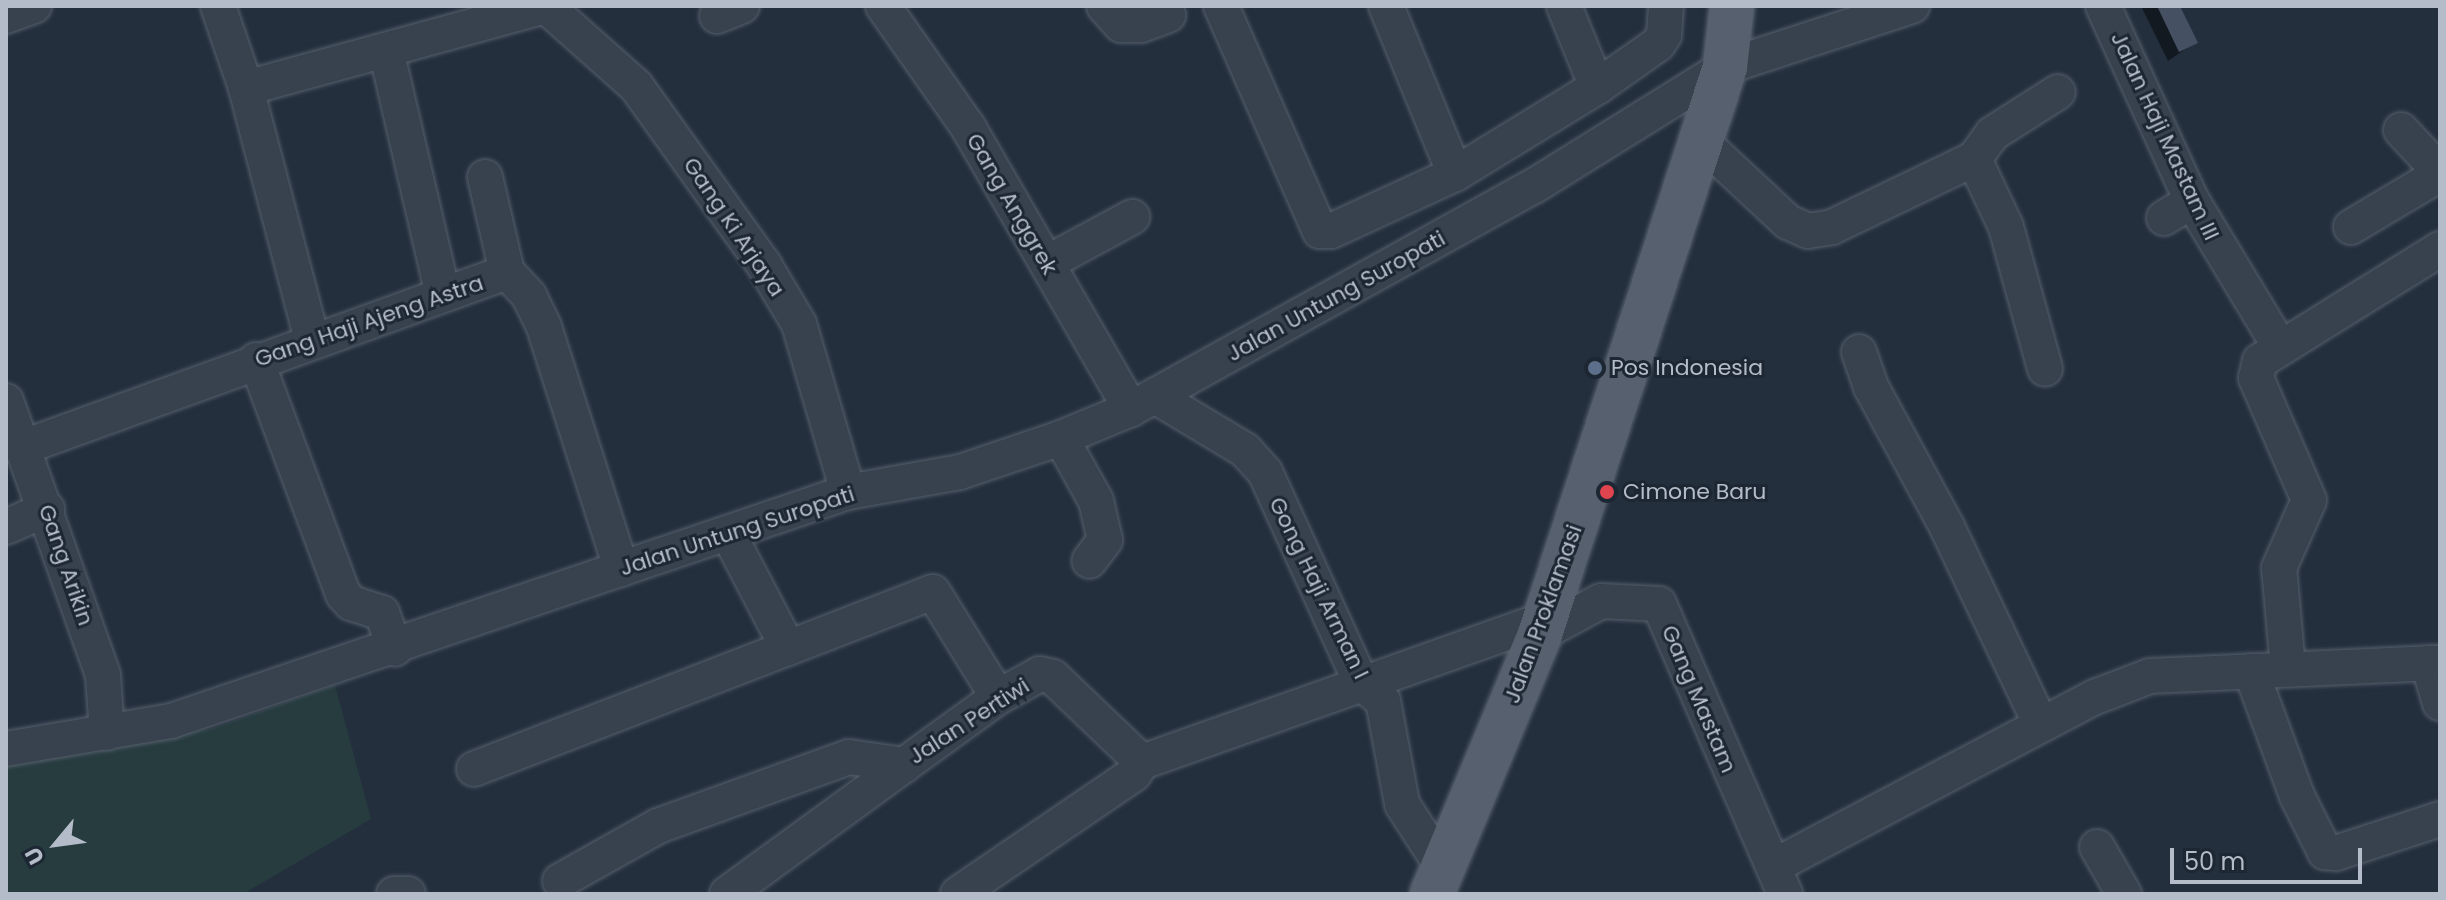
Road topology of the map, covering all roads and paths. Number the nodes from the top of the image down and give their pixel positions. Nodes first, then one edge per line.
1 (34, 6) edge
2 (218, 6) edge
3 (546, 6) edge
4 (883, 6) edge
5 (1104, 6) edge
6 (1221, 6) edge
7 (1386, 6) edge
8 (1564, 6) edge
9 (1666, 6) edge
10 (1732, 6) edge
11 (1912, 6) edge
12 (2103, 6) edge
13 (1172, 9) edge
14 (6, 16) edge
15 (387, 54) junction
16 (1725, 67) junction
17 (1597, 87) junction
18 (246, 88) junction
19 (2058, 92) dead end
20 (2401, 130) dead end
21 (1701, 141) junction
22 (1974, 159) junction
23 (2440, 173) edge
24 (1455, 174) junction
25 (485, 177) dead end
26 (1132, 217) dead end
27 (2351, 227) dead end
28 (2440, 249) edge
29 (1047, 263) junction
30 (507, 272) junction
31 (443, 294) junction
32 (312, 340) junction
33 (2280, 347) junction
34 (1859, 352) dead end
35 (256, 360) junction
36 (2045, 369) dead end
37 (6, 401) edge
38 (1143, 402) junction
39 (1061, 438) junction
40 (21, 448) junction
41 (848, 492) junction
42 (47, 509) junction
43 (6, 527) edge
44 (729, 535) junction
45 (1089, 561) dead end
46 (621, 569) junction
47 (1542, 627) junction
48 (788, 648) junction
49 (395, 649) junction
50 (2434, 663) edge
51 (2288, 668) junction
52 (2251, 671) junction
53 (1361, 683) junction
54 (998, 697) junction
55 (2440, 703) edge
56 (2041, 725) junction
57 (107, 733) junction
58 (6, 749) edge
59 (1142, 762) junction
60 (904, 765) junction
61 (474, 769) dead end
62 (2440, 819) edge
63 (2097, 847) dead end
64 (559, 878) edge
65 (1437, 880) edge
66 (1780, 880) edge
67 (736, 891) edge
68 (394, 894) edge
69 (408, 894) edge
70 (958, 894) edge
71 (2124, 894) edge

1 - 14 street
2 - 18 street
3 - 15 street
3 - 41 street, Gang Ki Arjaya
4 - 29 street, Gang Anggrek
5 - 13 street
6 - 24 street
7 - 24 street
8 - 17 street
9 - 17 street
10 - 16 main road, Jalan Proklamasi
11 - 16 street, Jalan Untung Suropati
12 - 33 street, Jalan Haji Mastam III
15 - 18 street
15 - 31 street
16 - 21 main road, Jalan Proklamasi
16 - 38 street, Jalan Untung Suropati
17 - 24 street
18 - 32 street
19 - 22 street
20 - 23 street
21 - 22 street
21 - 47 main road, Jalan Proklamasi
22 - 36 street
23 - 27 street
25 - 30 street
26 - 29 street
28 - 33 street
29 - 38 street, Gang Anggrek
30 - 31 street, Gang Haji Ajeng Astra
30 - 46 street, Gang Haji Ajeng Astra
31 - 32 street, Gang Haji Ajeng Astra
32 - 35 street, Gang Haji Ajeng Astra
33 - 51 street
34 - 56 street
35 - 40 street, Gang Haji Ajeng Astra
35 - 49 street
37 - 40 street, Gang Arikin
38 - 39 street, Jalan Untung Suropati
38 - 53 street, Gong Haji Arman I
39 - 41 street, Jalan Untung Suropati
39 - 45 street
40 - 42 street, Gang Arikin
41 - 44 street, Jalan Untung Suropati
42 - 43 street
42 - 57 street, Gang Arikin
44 - 46 street, Jalan Untung Suropati
44 - 48 street
46 - 49 street, Jalan Untung Suropati
47 - 53 street
47 - 65 main road, Jalan Proklamasi
47 - 66 street, Gang Mastam
48 - 54 street
48 - 61 street
49 - 57 street, Jalan Untung Suropati
50 - 51 street
50 - 55 street
51 - 52 street
52 - 56 street
52 - 62 street
53 - 59 street
53 - 65 street, Gong Haji Arman I
54 - 59 street, Jalan Pertiwi
54 - 60 street, Jalan Pertiwi
56 - 66 street
57 - 58 street, Jalan Untung Suropati
59 - 70 street
60 - 64 street, Jalan Pertiwi
60 - 67 street
63 - 71 street
68 - 69 street

